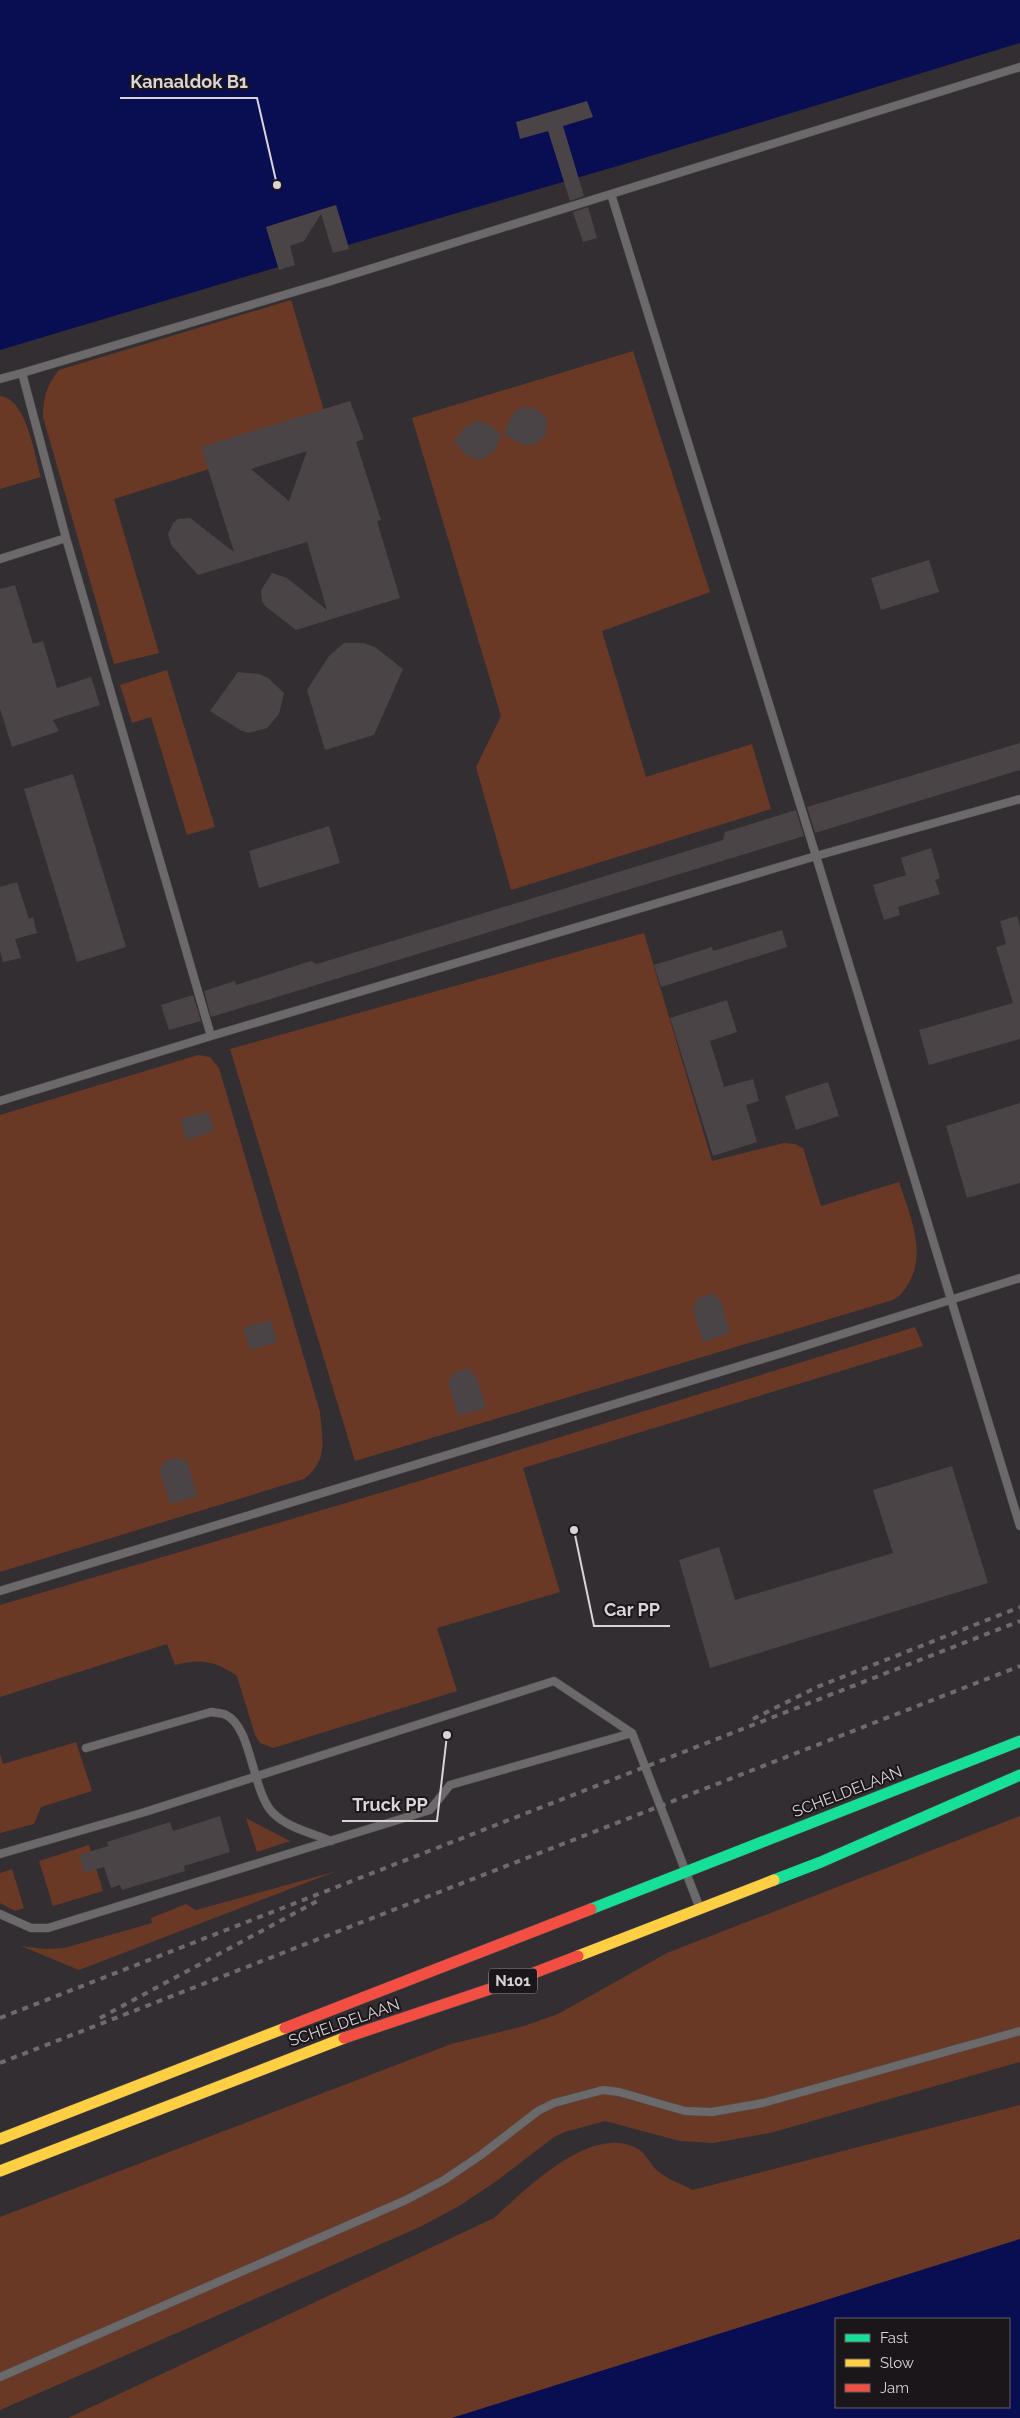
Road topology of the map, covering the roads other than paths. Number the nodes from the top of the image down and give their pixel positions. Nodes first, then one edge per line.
1 (1020, 67) edge
2 (611, 194) junction
3 (22, 373) junction
4 (0, 379) edge
5 (66, 538) junction
6 (0, 559) edge
7 (1020, 799) edge
8 (816, 856) junction
9 (211, 1036) junction
10 (0, 1101) edge
11 (1020, 1278) edge
12 (951, 1300) junction
13 (1020, 1526) edge
14 (0, 1591) edge
15 (632, 1733) junction
16 (1020, 1741) edge
17 (86, 1748) dead end
18 (1020, 1774) edge
19 (256, 1777) junction
20 (331, 1841) junction
21 (0, 1854) edge
22 (686, 1872) junction
23 (700, 1908) junction
24 (0, 1914) edge
25 (1020, 2031) edge
26 (0, 2139) edge
27 (0, 2171) edge
28 (0, 2376) edge

1 - 2 lane
2 - 3 lane
2 - 8 lane
3 - 4 lane
3 - 5 lane
5 - 6 lane
5 - 9 lane
7 - 8 lane
8 - 9 lane
8 - 12 lane
9 - 10 lane
11 - 12 lane
12 - 13 lane
12 - 14 lane
15 - 19 lane
15 - 20 lane
15 - 22 lane
16 - 22 main road, SCHELDELAAN / N101
17 - 19 lane
18 - 23 main road, SCHELDELAAN / N101
19 - 20 lane
19 - 21 lane
20 - 24 lane
22 - 23 lane
22 - 26 main road, SCHELDELAAN / N101
23 - 27 main road, SCHELDELAAN / N101
25 - 28 lane

